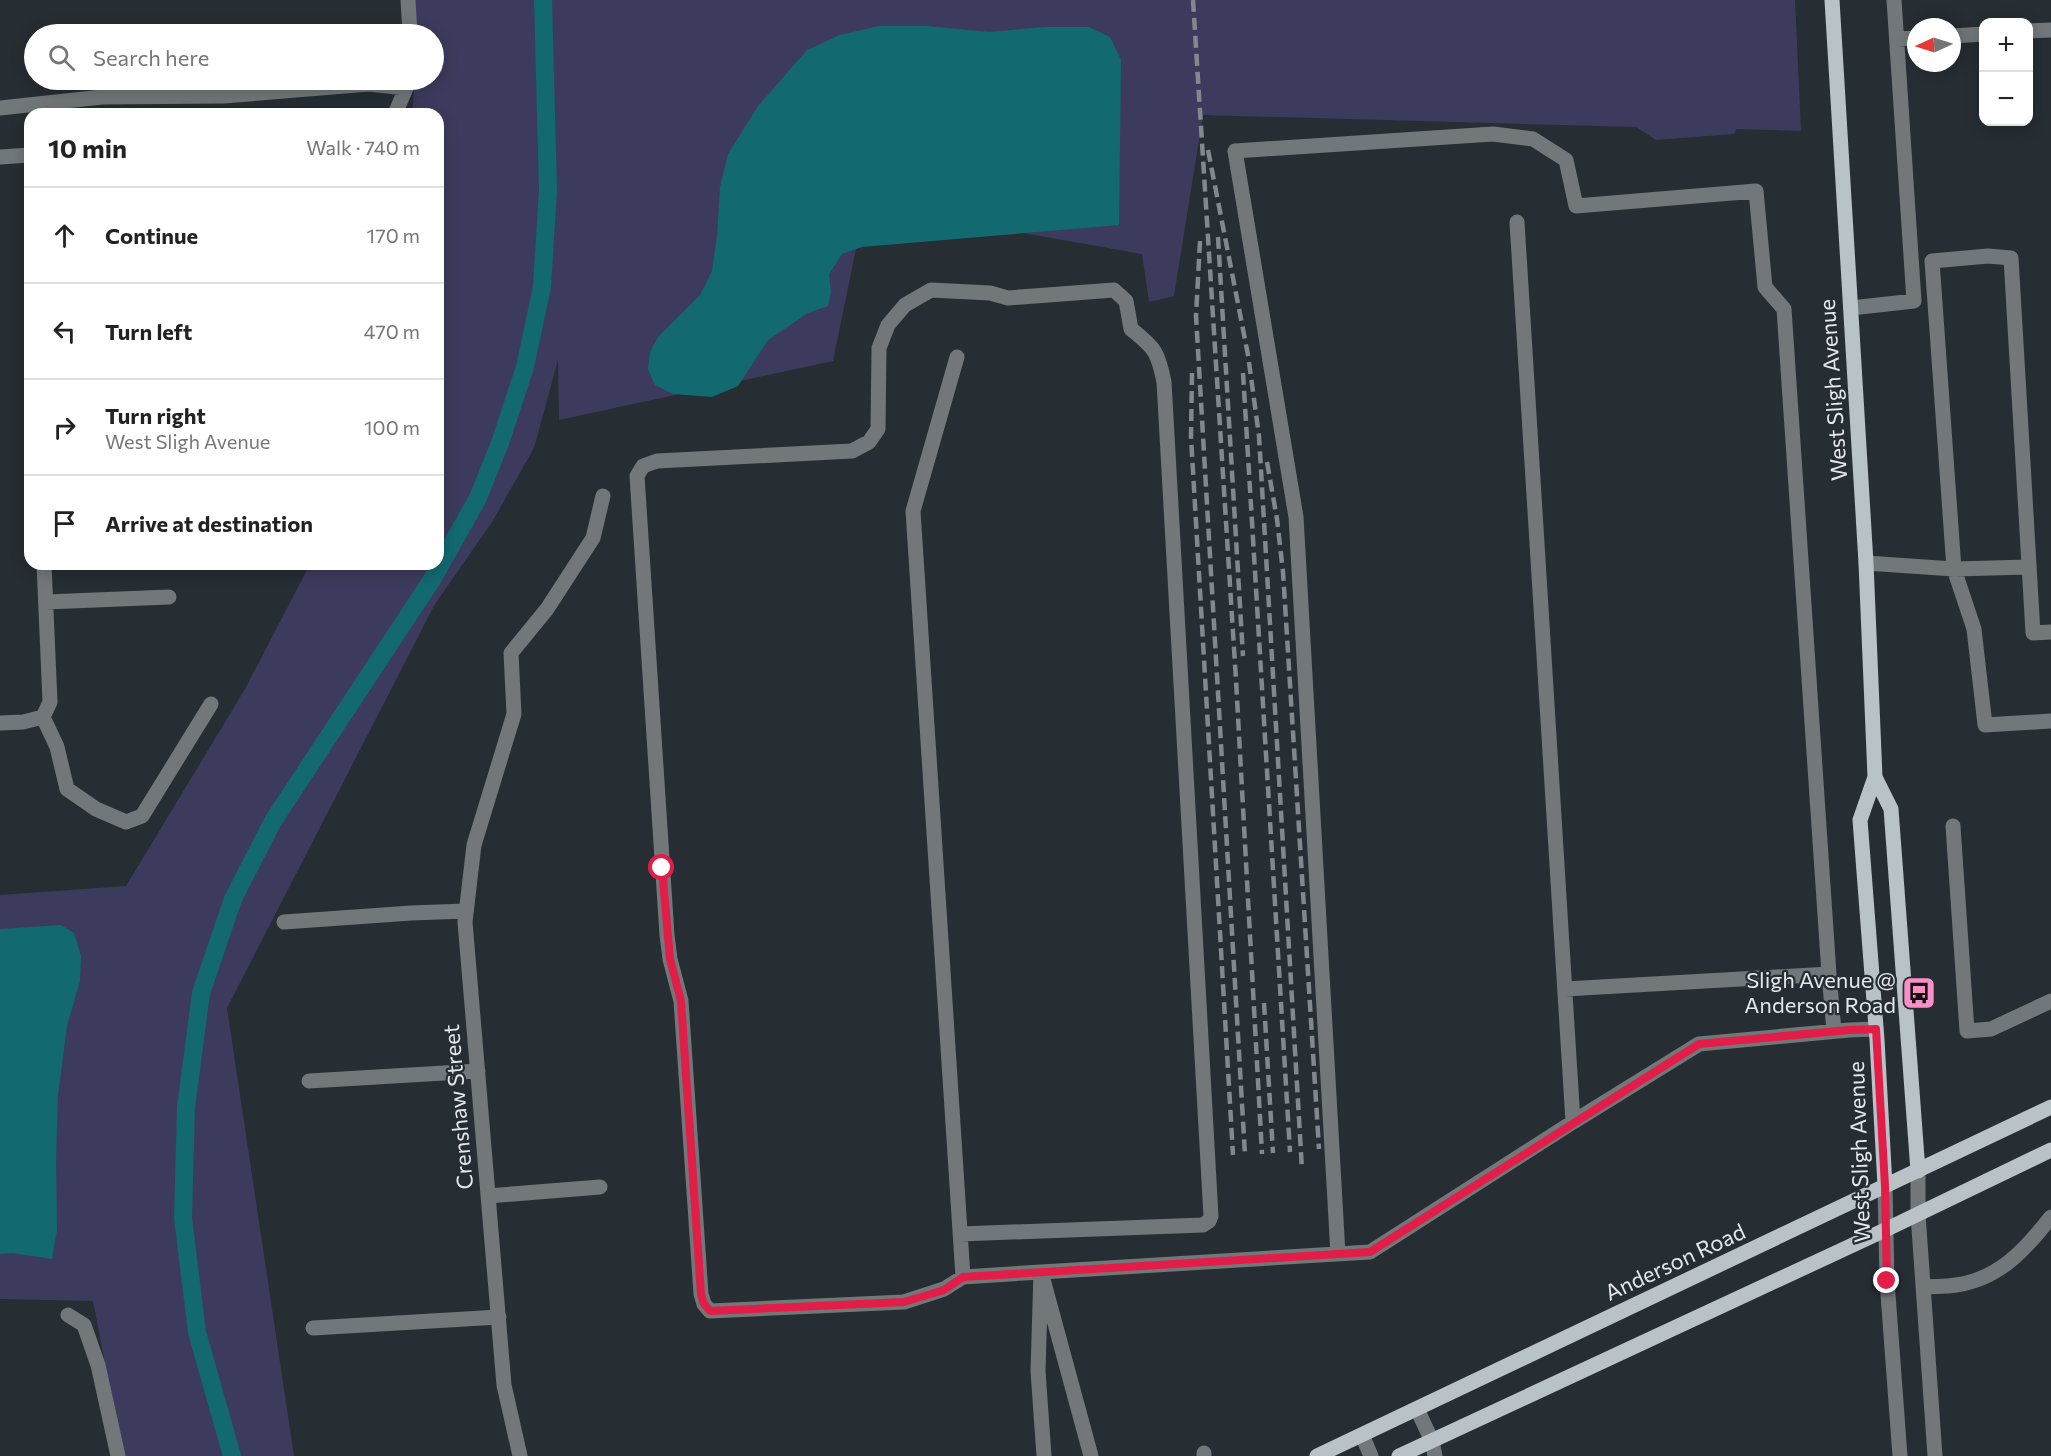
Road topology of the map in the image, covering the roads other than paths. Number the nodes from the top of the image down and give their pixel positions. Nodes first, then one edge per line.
1 (408, 0) edge
2 (1832, 0) edge
3 (1894, 0) edge
4 (409, 24) edge
5 (2051, 30) edge
6 (2033, 31) edge
7 (1979, 34) edge
8 (1961, 35) edge
9 (1907, 38) edge
10 (1897, 39) junction
11 (296, 90) edge
12 (404, 90) edge
13 (0, 108) edge
14 (397, 108) edge
15 (24, 156) edge
16 (0, 158) edge
17 (1517, 222) dead end
18 (1935, 300) junction
19 (1914, 301) junction
20 (1851, 308) junction
21 (957, 357) dead end
22 (603, 496) dead end
23 (1866, 564) junction
24 (2029, 567) junction
25 (1954, 568) junction
26 (44, 570) edge
27 (169, 597) dead end
28 (46, 602) junction
29 (2051, 632) edge
30 (211, 704) dead end
31 (44, 717) junction
32 (2051, 721) edge
33 (0, 723) edge
34 (1875, 777) junction
35 (1953, 826) dead end
36 (466, 911) junction
37 (284, 922) dead end
38 (1829, 974) junction
39 (1564, 989) junction
40 (2051, 1001) edge
41 (1876, 1029) junction
42 (1834, 1031) junction
43 (478, 1071) junction
44 (309, 1081) dead end
45 (2051, 1107) edge
46 (1573, 1122) junction
47 (2051, 1150) edge
48 (1918, 1171) junction
49 (1885, 1186) junction
50 (600, 1187) dead end
51 (488, 1196) junction
52 (1918, 1214) junction
53 (2051, 1217) edge
54 (1885, 1230) junction
55 (960, 1234) junction
56 (1338, 1254) junction
57 (1041, 1272) junction
58 (963, 1277) junction
59 (1923, 1287) junction
60 (68, 1315) dead end
61 (499, 1317) junction
62 (313, 1328) dead end
63 (1417, 1409) junction
64 (1362, 1435) junction
65 (1433, 1449) edge
66 (118, 1456) edge
67 (520, 1456) edge
68 (1044, 1456) edge
69 (1091, 1456) edge
70 (1317, 1456) edge
71 (1371, 1456) edge
72 (1400, 1456) edge
73 (1900, 1456) edge
74 (1935, 1456) edge

1 - 4 street
2 - 20 main road, West Sligh Avenue
3 - 10 street
5 - 6 street
7 - 8 street
9 - 10 street
10 - 19 street
11 - 13 street
12 - 14 street
15 - 16 street
17 - 39 street
18 - 19 street
18 - 24 street
18 - 25 street
19 - 20 street
20 - 23 main road, West Sligh Avenue
21 - 55 street
22 - 36 street, Crenshaw Street
23 - 25 street
23 - 34 main road, West Sligh Avenue
24 - 25 street
24 - 29 street
25 - 32 street
26 - 28 street
27 - 28 street
28 - 31 street
30 - 31 street
31 - 33 street
34 - 41 main road, West Sligh Avenue
34 - 48 main road, West Sligh Avenue
35 - 40 street
36 - 37 street
36 - 43 street, Crenshaw Street
38 - 39 street
38 - 42 street
38 - 56 street
39 - 46 street
41 - 42 street
41 - 49 main road, West Sligh Avenue
42 - 46 street
43 - 44 street
43 - 51 street, Crenshaw Street
45 - 48 main road, Anderson Road
46 - 56 street
47 - 52 main road
48 - 49 main road, Anderson Road
48 - 52 street, West Sligh Avenue
49 - 54 street, West Sligh Avenue
49 - 63 main road, Anderson Road
50 - 51 street
51 - 61 street, Crenshaw Street
52 - 54 main road
52 - 59 street, West Sligh Avenue
53 - 59 street
54 - 65 main road
54 - 73 street, West Sligh Avenue
55 - 58 street
55 - 58 street
56 - 57 street
57 - 58 street
57 - 68 street
57 - 69 street
59 - 74 street, West Sligh Avenue
60 - 66 street
61 - 62 street
61 - 67 street, Crenshaw Street
63 - 64 main road, Anderson Road
63 - 65 street
64 - 70 main road, Anderson Road
64 - 71 street
65 - 72 main road

